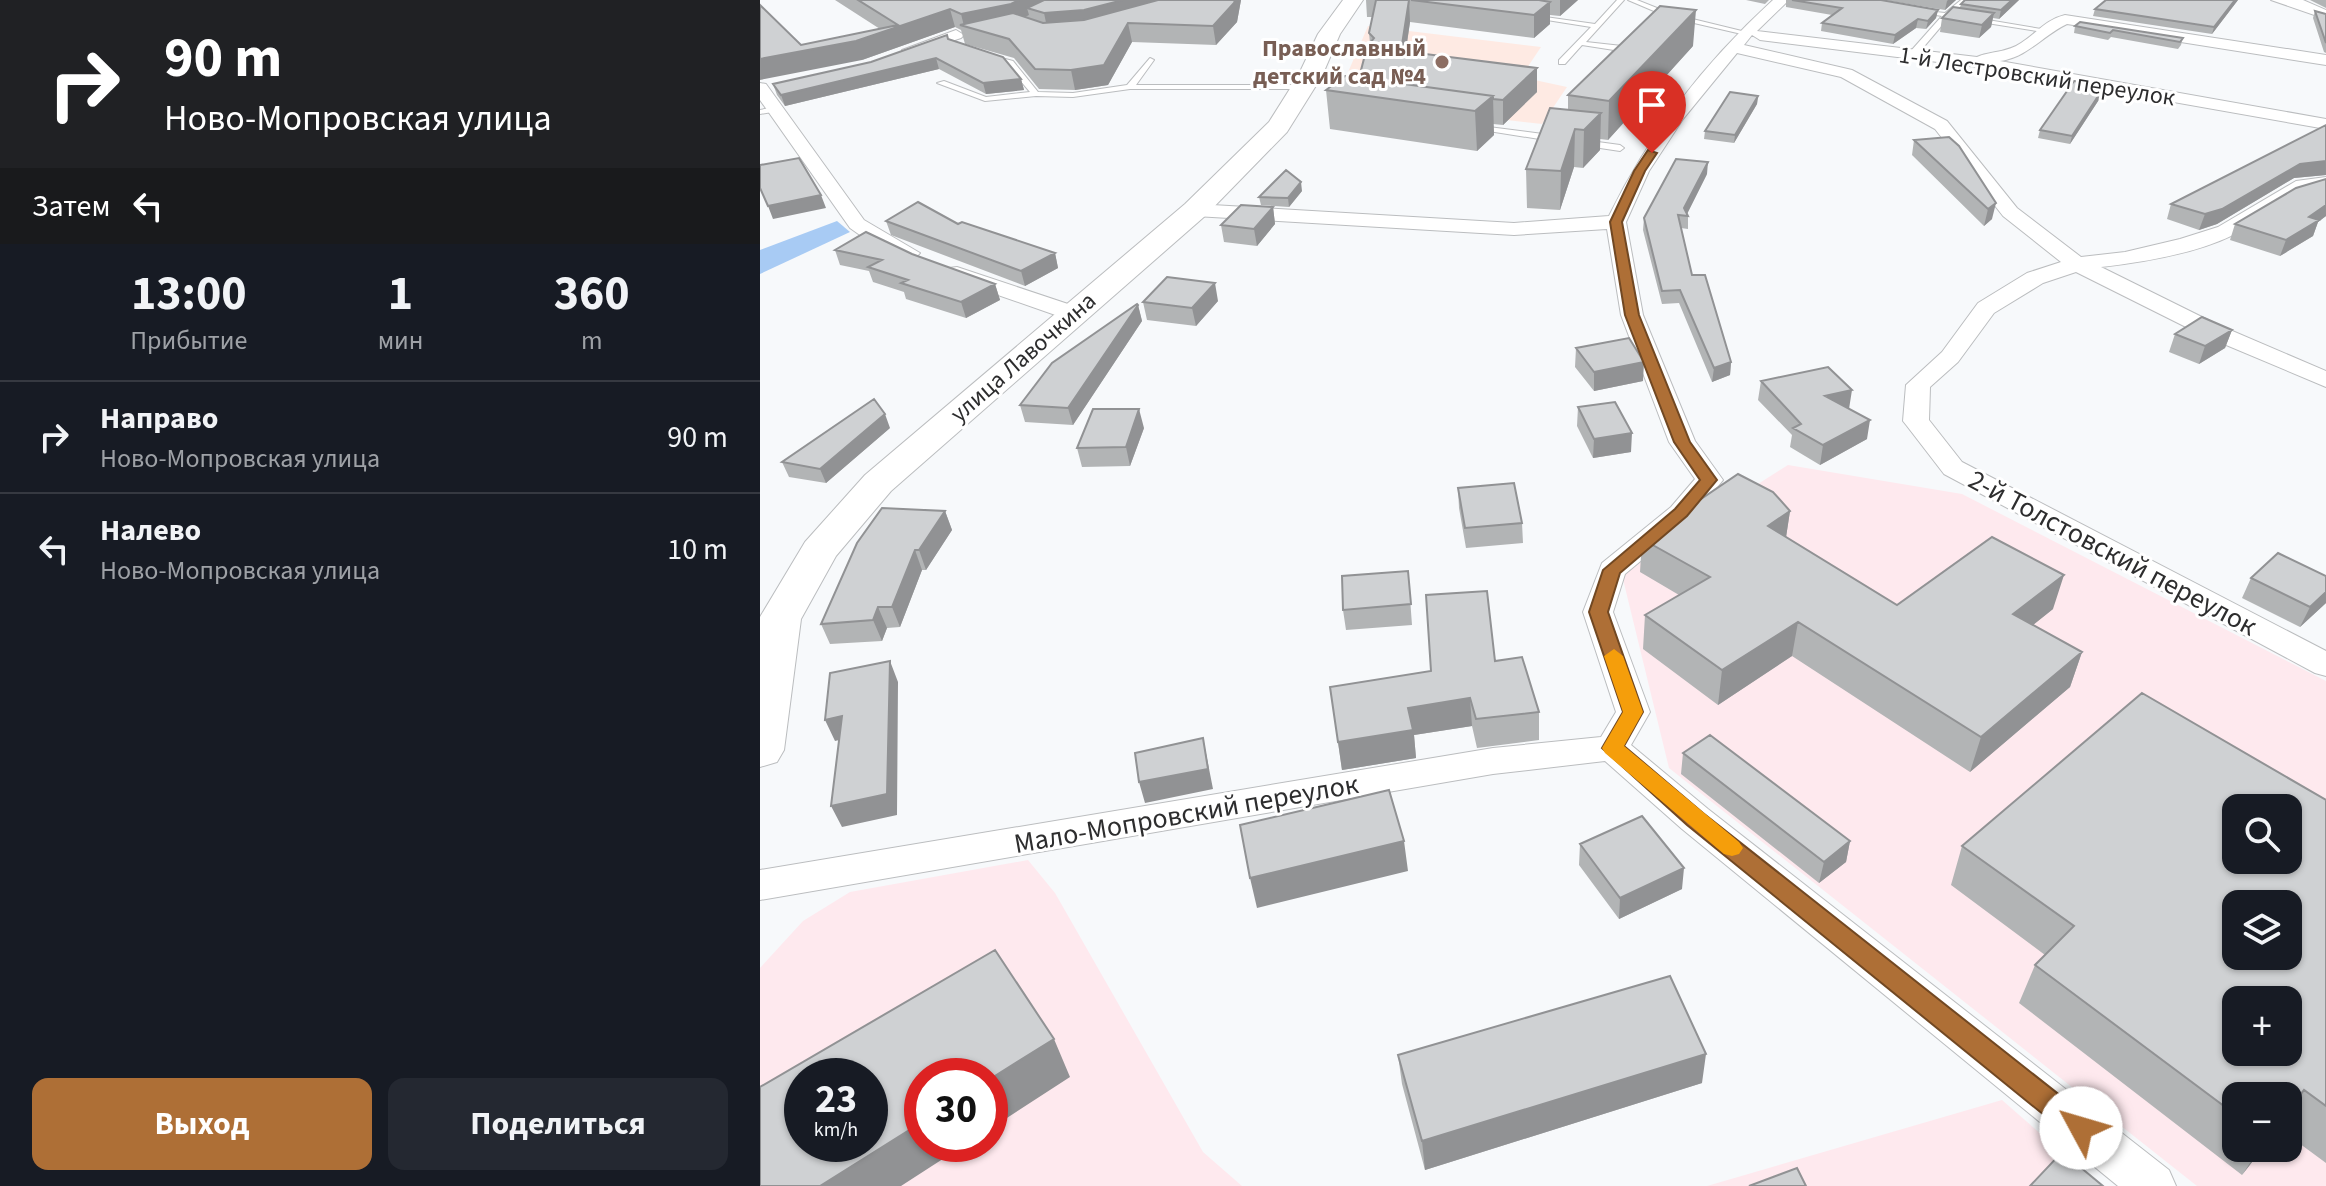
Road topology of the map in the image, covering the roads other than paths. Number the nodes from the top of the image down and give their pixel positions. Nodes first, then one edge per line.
1 (1353, 0) edge
2 (1621, 0) edge
3 (1631, 0) edge
4 (1782, 0) edge
5 (1965, 0) edge
6 (2278, 0) edge
7 (2078, 2) dead end
8 (1907, 9) edge
9 (1519, 15) edge
10 (1947, 15) junction
11 (2326, 15) edge
12 (2065, 19) junction
13 (1596, 26) junction
14 (2043, 30) junction
15 (958, 40) edge
16 (1740, 40) junction
17 (1580, 43) junction
18 (1913, 54) junction
19 (983, 55) edge
20 (891, 57) edge
21 (1150, 60) dead end
22 (2326, 60) edge
23 (1970, 61) junction
24 (1562, 62) dead end
25 (1602, 71) edge
26 (941, 83) dead end
27 (1130, 87) junction
28 (1304, 87) junction
29 (765, 88) edge
30 (1036, 94) junction
31 (768, 110) edge
32 (2326, 124) edge
33 (1460, 125) edge
34 (1560, 127) edge
35 (1552, 138) junction
36 (1620, 148) dead end
37 (2325, 185) edge
38 (1195, 210) junction
39 (1616, 222) junction
40 (2077, 264) junction
41 (1072, 313) junction
42 (2326, 380) edge
43 (770, 617) edge
44 (2326, 665) edge
45 (1612, 748) junction
46 (760, 750) edge
47 (760, 885) edge
48 (2153, 1186) edge

1 - 28 main road, улица Лавочкина
2 - 13 lane
3 - 16 lane
4 - 16 street
5 - 10 lane
6 - 11 street
7 - 12 street
8 - 10 lane
9 - 13 lane
10 - 14 lane
10 - 18 lane
12 - 14 street
12 - 22 street
13 - 17 lane
14 - 23 street
15 - 20 street
16 - 18 street, 1-й Лестровский переулок
16 - 39 street
16 - 40 street
17 - 24 lane
17 - 25 lane
18 - 23 street, 1-й Лестровский переулок
19 - 30 lane
21 - 27 lane
23 - 32 street, 1-й Лестровский переулок
26 - 30 lane
27 - 28 lane
27 - 30 lane
28 - 38 main road, улица Лавочкина
29 - 31 street
31 - 41 street
33 - 35 lane
34 - 35 lane
35 - 36 lane
37 - 40 street
38 - 39 street
38 - 41 main road, улица Лавочкина
39 - 45 street
40 - 42 street
40 - 44 street, 2-й Толстовский переулок
41 - 43 main road, улица Лавочкина
43 - 46 main road, улица Лавочкина
45 - 47 street, Мало-Мопровский переулок
45 - 48 street

